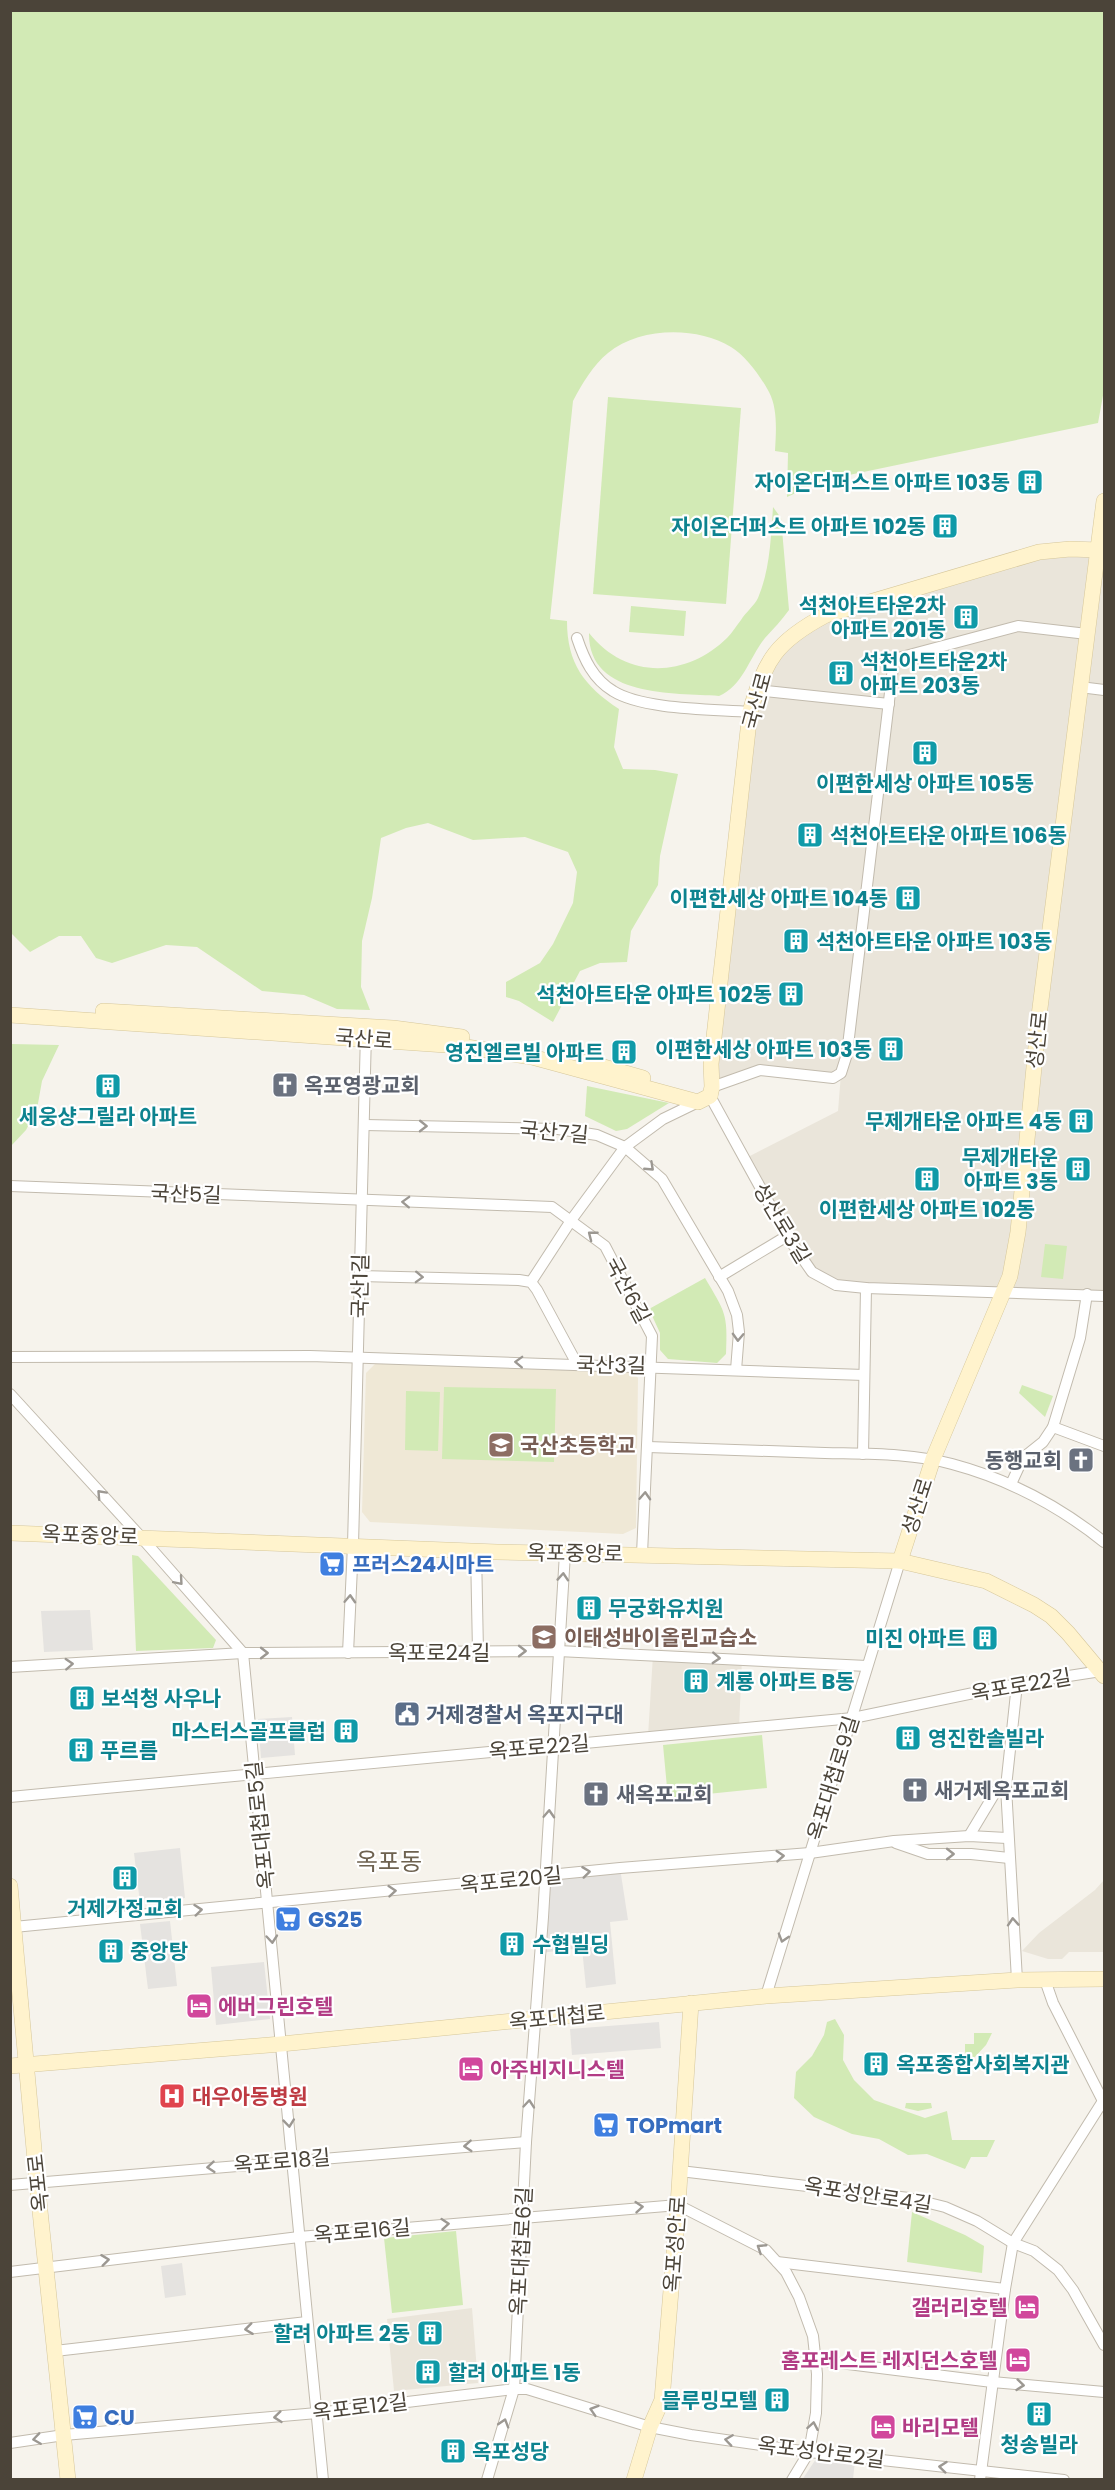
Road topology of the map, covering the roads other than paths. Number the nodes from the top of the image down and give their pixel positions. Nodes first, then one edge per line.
1 (1104, 501) edge
2 (1102, 551) edge
3 (1087, 634) junction
4 (577, 638) dead end
5 (1080, 687) junction
6 (756, 690) junction
7 (1104, 690) edge
8 (889, 704) junction
9 (750, 712) junction
10 (10, 1006) edge
11 (10, 1016) edge
12 (366, 1033) junction
13 (707, 1095) junction
14 (364, 1125) junction
15 (625, 1147) junction
16 (10, 1186) edge
17 (362, 1200) junction
18 (572, 1220) junction
19 (787, 1236) junction
20 (360, 1276) junction
21 (719, 1277) junction
22 (531, 1282) junction
23 (866, 1288) junction
24 (1003, 1293) junction
25 (1088, 1294) junction
26 (1104, 1296) edge
27 (10, 1356) edge
28 (358, 1357) junction
29 (578, 1364) junction
30 (652, 1366) junction
31 (736, 1370) junction
32 (864, 1375) junction
33 (10, 1394) edge
34 (1053, 1427) junction
35 (1104, 1446) edge
36 (648, 1447) junction
37 (863, 1454) junction
38 (933, 1459) junction
39 (1011, 1484) junction
40 (10, 1533) edge
41 (141, 1537) junction
42 (1104, 1542) edge
43 (353, 1545) junction
44 (476, 1551) junction
45 (565, 1553) junction
46 (642, 1554) junction
47 (900, 1561) junction
48 (558, 1651) junction
49 (478, 1652) junction
50 (243, 1653) junction
51 (348, 1653) junction
52 (867, 1666) junction
53 (10, 1667) edge
54 (1103, 1673) edge
55 (1017, 1684) junction
56 (853, 1718) junction
57 (552, 1745) junction
58 (255, 1773) junction
59 (1006, 1787) junction
60 (10, 1797) edge
61 (969, 1836) junction
62 (1007, 1838) junction
63 (894, 1841) junction
64 (810, 1853) junction
65 (1009, 1858) junction
66 (545, 1877) junction
67 (10, 1886) edge
68 (268, 1903) junction
69 (14, 1927) junction
70 (1104, 1979) edge
71 (1017, 1980) junction
72 (1045, 1980) junction
73 (766, 1996) junction
74 (691, 2003) junction
75 (536, 2019) junction
76 (281, 2044) junction
77 (18, 2065) edge
78 (1104, 2102) edge
79 (526, 2142) junction
80 (293, 2160) junction
81 (680, 2171) junction
82 (37, 2182) junction
83 (10, 2185) edge
84 (678, 2205) junction
85 (524, 2217) junction
86 (299, 2237) junction
87 (1013, 2243) junction
88 (777, 2262) junction
89 (47, 2267) junction
90 (10, 2272) edge
91 (1005, 2289) junction
92 (307, 2322) junction
93 (1104, 2345) edge
94 (56, 2351) junction
95 (816, 2361) junction
96 (992, 2382) junction
97 (514, 2388) junction
98 (1104, 2392) edge
99 (317, 2413) junction
100 (650, 2427) junction
101 (64, 2435) junction
102 (10, 2443) edge
103 (809, 2452) junction
104 (980, 2475) edge
105 (68, 2480) edge
106 (324, 2480) edge
107 (487, 2480) edge
108 (634, 2480) edge
109 (792, 2480) edge
110 (1064, 2480) edge

1 - 2 street, 성산로
2 - 3 street, 성산로
2 - 6 street, 국산로
3 - 5 street, 성산로
3 - 8 street
4 - 9 street
5 - 7 street
5 - 24 street, 성산로
6 - 8 street
6 - 9 street, 국산로
8 - 13 street
9 - 13 street, 국산로
10 - 12 street, 국산로
11 - 12 street, 국산로
12 - 13 street, 국산로
12 - 14 street, 국산1길
13 - 15 street
13 - 19 street, 성산로3길
14 -> 15 street, 국산7길
14 - 17 street, 국산1길
15 - 18 street
15 -> 21 street, 국산7길
16 - 17 street, 국산5길
18 -> 17 street, 국산6길
17 - 20 street, 국산1길
18 - 22 street
30 -> 18 street, 국산6길
19 - 21 street
19 - 23 street, 성산로3길
20 -> 22 street
20 - 28 street, 국산1길
21 -> 31 street, 국산7길
22 - 29 street
23 - 24 street, 성산로3길
23 - 32 street
24 - 25 street, 성산로3길
24 - 38 street, 성산로
25 - 26 street, 성산로3길
25 - 34 street
27 - 28 street, 국산3길
29 -> 28 street, 국산3길
28 - 43 street, 국산1길
29 - 30 street, 국산3길
30 - 31 street, 국산3길
30 - 36 street, 국산6길
31 - 32 street, 국산3길
32 - 37 street
41 -> 33 street
34 - 35 street
34 - 39 street
36 - 37 street
46 -> 36 street, 국산6길
37 - 38 street
38 - 39 street
38 - 47 street, 성산로
39 - 42 street
40 - 41 street, 옥포중앙로
41 - 43 street, 옥포중앙로
41 -> 50 street
43 - 44 street, 옥포중앙로
51 -> 43 street, 국산1길
44 - 45 street, 옥포중앙로
44 - 49 street
45 - 46 street, 옥포중앙로
48 -> 45 street, 옥포대첩로6길
46 - 47 street, 옥포중앙로
47 - 52 street, 옥포대첩로9길
47 - 54 street, 옥포중앙로
49 -> 48 street, 옥포로24길
48 -> 52 street, 옥포로24길
48 - 57 street, 옥포대첩로6길
49 - 51 street, 옥포로24길
50 -> 51 street, 옥포로24길
53 -> 50 street, 옥포로24길
50 - 58 street, 옥포대첩로5길
52 - 56 street, 옥포대첩로9길
54 - 55 street, 옥포로22길
55 - 56 street, 옥포로22길
55 - 59 street
56 - 57 street, 옥포로22길
56 - 64 street, 옥포대첩로9길
57 - 58 street, 옥포로22길
66 -> 57 street, 옥포대첩로6길
58 - 60 street, 옥포로22길
58 - 68 street, 옥포대첩로5길
59 - 61 street
59 - 62 street
61 - 62 street, 옥포로20길
61 - 63 street, 옥포로20길
62 - 65 street
63 - 64 street, 옥포로20길
63 -> 65 street
66 -> 64 street, 옥포로20길
64 -> 73 street, 옥포대첩로9길
71 -> 65 street
68 -> 66 street, 옥포로20길
66 - 75 street, 옥포대첩로6길
67 - 69 street, 옥포로
69 -> 68 street, 옥포로20길
68 -> 76 street, 옥포대첩로5길
69 - 77 street, 옥포로
70 - 72 street, 옥포대첩로
71 - 72 street, 옥포대첩로
71 - 73 street, 옥포대첩로
72 - 78 street
73 - 74 street, 옥포대첩로
74 - 75 street, 옥포대첩로
74 - 81 street, 옥포성안로
75 - 76 street, 옥포대첩로
79 -> 75 street, 옥포대첩로6길
76 - 77 street, 옥포대첩로
76 -> 80 street, 옥포대첩로5길
77 - 82 street, 옥포로
78 - 87 street
79 -> 80 street, 옥포로18길
79 - 85 street, 옥포대첩로6길
80 -> 82 street, 옥포로18길
80 - 86 street, 옥포대첩로5길
81 - 84 street, 옥포성안로
81 - 87 street, 옥포성안로4길
82 - 83 street, 옥포로18길
82 - 89 street, 옥포로
85 -> 84 street, 옥포로16길
88 -> 84 street
84 - 100 street, 옥포성안로
86 -> 85 street, 옥포로16길
85 - 97 street, 옥포대첩로6길
89 -> 86 street, 옥포로16길
86 - 92 street, 옥포대첩로5길
87 - 91 street
87 - 93 street, 옥포성안로4길
88 - 91 street
88 - 95 street
89 - 90 street, 옥포로16길
89 - 94 street, 옥포로
91 - 96 street
92 -> 94 street
92 - 99 street, 옥포대첩로5길
94 - 101 street, 옥포로
95 - 96 street
103 -> 95 street
96 -> 98 street
96 - 104 street
97 - 99 street, 옥포로12길
100 -> 97 street, 옥포로12길
107 -> 97 street, 옥포대첩로6길
99 -> 101 street, 옥포로12길
99 - 106 street, 옥포대첩로5길
103 -> 100 street, 옥포성안로2길
100 - 108 street, 옥포성안로
101 -> 102 street, 옥포로12길
101 - 105 street, 옥포로
104 -> 103 street, 옥포성안로2길
103 - 109 street
104 - 110 street, 옥포성안로2길

